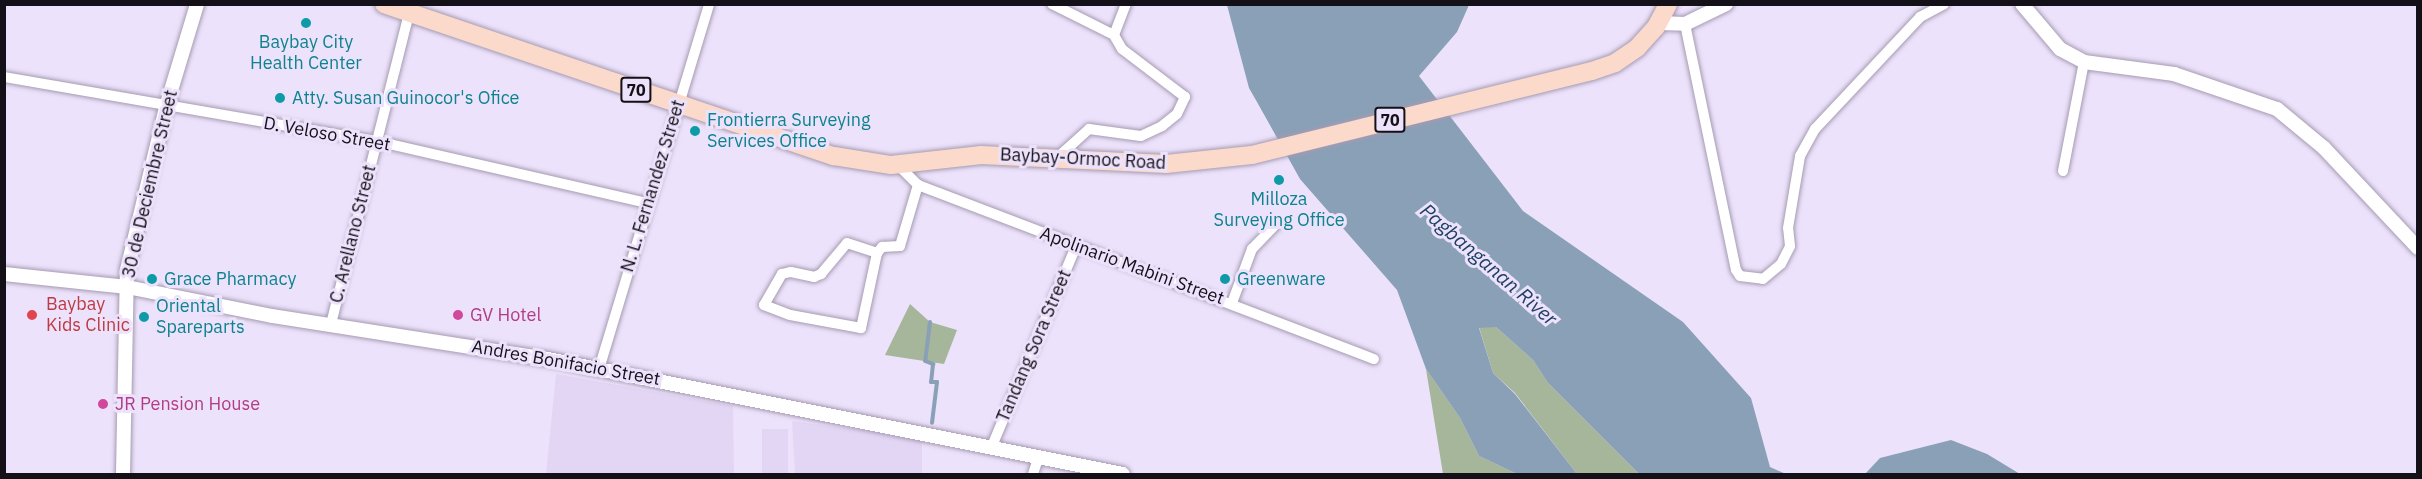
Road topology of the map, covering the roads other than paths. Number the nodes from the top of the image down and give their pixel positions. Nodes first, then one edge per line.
1 (197, 4) edge
2 (384, 4) edge
3 (709, 4) edge
4 (1052, 4) edge
5 (1126, 4) edge
6 (1668, 4) edge
7 (1726, 4) edge
8 (1944, 4) edge
9 (2022, 4) edge
10 (410, 9) edge
11 (1660, 23) junction
12 (1685, 24) junction
13 (1114, 35) junction
14 (2084, 62) junction
15 (4, 77) edge
16 (678, 104) junction
17 (166, 107) junction
18 (376, 141) junction
19 (1058, 157) junction
20 (895, 165) junction
21 (2062, 171) dead end
22 (918, 185) junction
23 (648, 203) junction
24 (1277, 223) dead end
25 (1076, 246) junction
26 (2418, 248) edge
27 (877, 253) junction
28 (4, 274) edge
29 (127, 287) junction
30 (1232, 303) junction
31 (331, 324) junction
32 (1374, 359) dead end
33 (598, 369) junction
34 (992, 446) junction
35 (1039, 456) junction
36 (123, 474) edge
37 (1033, 474) edge
38 (1123, 474) edge

1 - 17 street, 30 de Deciembre Street
2 - 10 main road, 70
3 - 16 street, N. L. Fernandez Street
4 - 13 street
5 - 13 street
6 - 11 main road, Baybay-Ormoc Road / 70
7 - 12 street
8 - 12 street
9 - 14 street
10 - 16 main road, 70
10 - 18 street, C. Arellano Street
11 - 12 street
11 - 19 main road, Baybay-Ormoc Road / 70
13 - 19 street
14 - 21 street
14 - 26 street
15 - 17 street, D. Veloso Street
16 - 20 main road, 70
16 - 23 street, N. L. Fernandez Street
17 - 18 street, D. Veloso Street
17 - 29 street, 30 de Deciembre Street
18 - 23 street, D. Veloso Street
18 - 31 street, C. Arellano Street
19 - 20 main road, Baybay-Ormoc Road / 70
20 - 22 street, Apolinario Mabini Street
22 - 25 street, Apolinario Mabini Street
22 - 27 street
23 - 33 street, N. L. Fernandez Street
24 - 30 street
25 - 30 street, Apolinario Mabini Street
25 - 34 street, Tandang Sora Street
27 - 27 street
28 - 29 street, Andres Bonifacio Street
29 - 31 street, Andres Bonifacio Street
29 - 36 street, 30 de Deciembre Street
30 - 32 street, Apolinario Mabini Street
31 - 33 street, Andres Bonifacio Street
33 - 34 street, Andres Bonifacio Street
34 - 35 street, Andres Bonifacio Street
35 - 37 street
35 - 38 street, Andres Bonifacio Street

